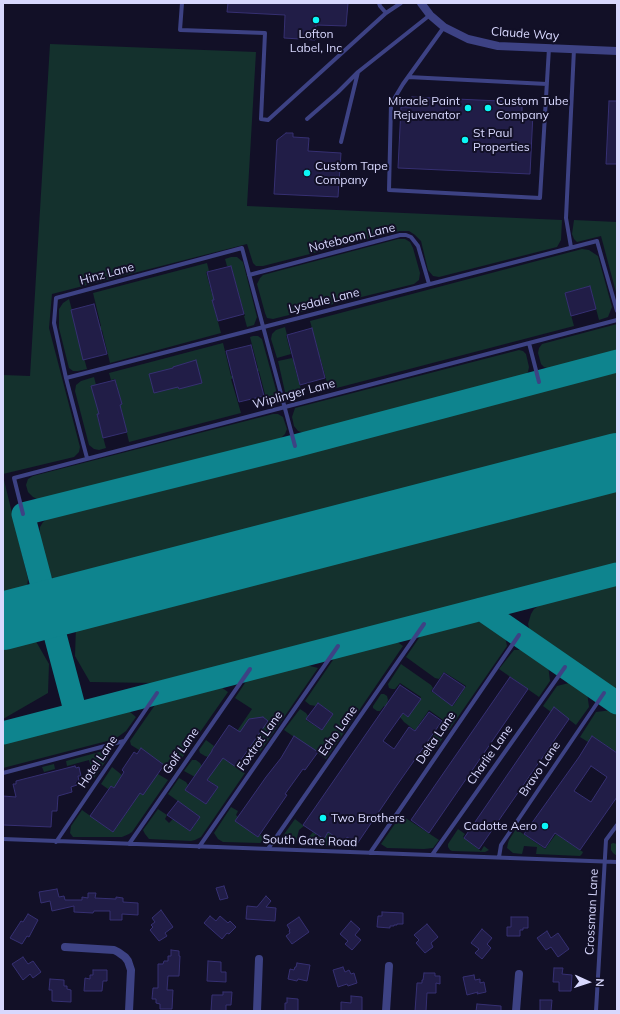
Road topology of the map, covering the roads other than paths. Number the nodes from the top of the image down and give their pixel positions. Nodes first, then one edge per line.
1 (182, 3) edge
2 (379, 3) edge
3 (401, 3) edge
4 (421, 3) edge
5 (386, 13) junction
6 (430, 15) junction
7 (444, 27) junction
8 (549, 48) junction
9 (574, 49) junction
10 (617, 51) edge
11 (358, 72) junction
12 (408, 77) junction
13 (547, 84) junction
14 (307, 119) dead end
15 (341, 142) dead end
16 (571, 247) junction
17 (250, 274) junction
18 (429, 284) junction
19 (617, 311) edge
20 (617, 320) edge
21 (263, 327) junction
22 (529, 343) junction
23 (66, 378) junction
24 (539, 382) dead end
25 (284, 406) junction
26 (295, 446) dead end
27 (87, 458) junction
28 (23, 514) dead end
29 (424, 624) dead end
30 (519, 635) dead end
31 (338, 646) dead end
32 (565, 667) dead end
33 (250, 669) dead end
34 (157, 693) dead end
35 (604, 694) dead end
36 (124, 741) junction
37 (3, 773) edge
38 (617, 825) edge
39 (3, 839) edge
40 (56, 842) junction
41 (129, 844) junction
42 (199, 847) junction
43 (268, 849) junction
44 (370, 853) junction
45 (432, 855) junction
46 (499, 857) junction
47 (605, 861) junction
48 (617, 862) edge
49 (65, 947) dead end
50 (259, 959) dead end
51 (389, 966) dead end
52 (519, 974) dead end
53 (129, 1011) edge
54 (257, 1011) edge
55 (386, 1011) edge
56 (516, 1011) edge
57 (596, 1011) edge

1 - 5 lane
2 - 5 lane
3 - 5 lane
4 - 6 street, Claude Way
6 - 7 street, Claude Way
6 - 11 lane
7 - 8 street, Claude Way
7 - 12 lane
8 - 9 street, Claude Way
8 - 13 lane
9 - 10 street, Claude Way
9 - 16 lane
11 - 14 lane
11 - 15 lane
12 - 13 lane
12 - 13 lane
16 - 18 lane, Lysdale Lane
16 - 19 lane, Lysdale Lane
17 - 18 lane, Noteboom Lane
17 - 21 lane
17 - 23 lane, Hinz Lane
18 - 21 lane, Lysdale Lane
20 - 22 lane, Wiplinger Lane
21 - 23 lane, Lysdale Lane
21 - 25 lane
22 - 24 lane
22 - 25 lane, Wiplinger Lane
23 - 27 lane
25 - 26 lane
25 - 27 lane, Wiplinger Lane
27 - 28 lane, Wiplinger Lane
29 - 43 lane, Echo Lane
30 - 44 lane, Delta Lane
31 - 42 lane, Foxtrot Lane
32 - 45 lane, Charlie Lane
33 - 41 lane, Golf Lane
34 - 36 lane, Hotel Lane
35 - 46 lane, Bravo Lane
36 - 37 lane
36 - 40 lane, Hotel Lane
38 - 47 lane, Crossman Lane
39 - 40 lane, South Gate Road
40 - 41 lane, South Gate Road
41 - 42 lane, South Gate Road
42 - 43 lane, South Gate Road
43 - 44 lane, South Gate Road
44 - 45 lane, South Gate Road
45 - 46 lane, South Gate Road
46 - 47 lane, South Gate Road
47 - 48 lane, South Gate Road
47 - 57 lane, Crossman Lane
49 - 53 street
50 - 54 street
51 - 55 street
52 - 56 street

